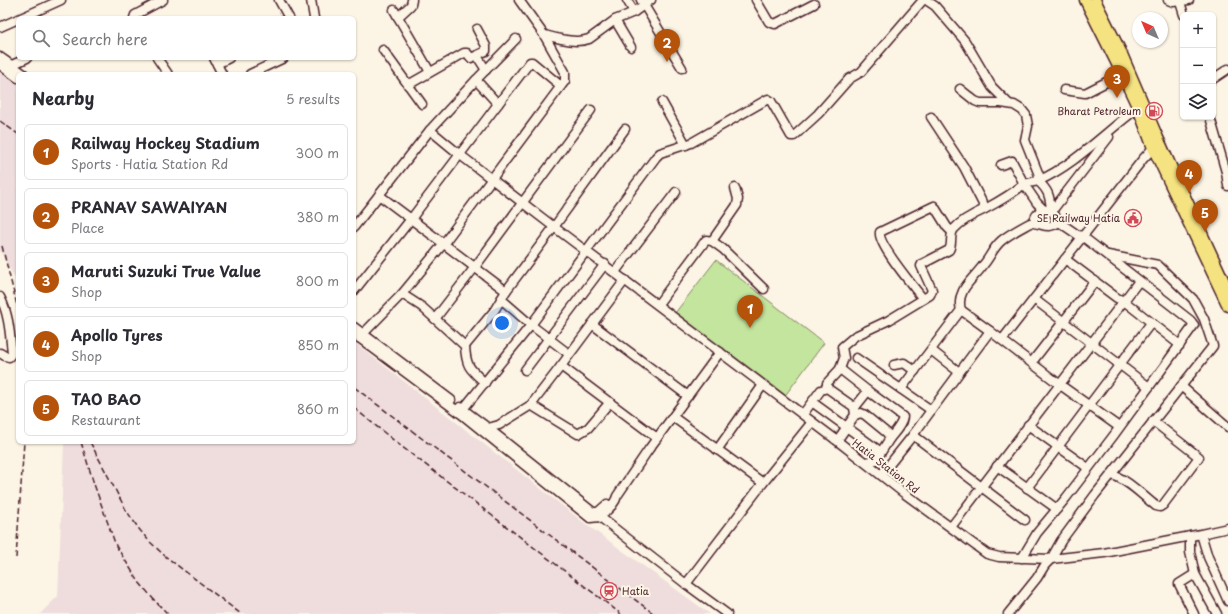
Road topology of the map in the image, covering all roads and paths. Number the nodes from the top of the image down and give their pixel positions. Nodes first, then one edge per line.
1 (163, 0) edge
2 (279, 0) edge
3 (311, 0) edge
4 (412, 0) edge
5 (520, 0) edge
6 (627, 0) edge
7 (651, 0) edge
8 (756, 0) edge
9 (923, 0) edge
10 (926, 0) edge
11 (1085, 0) edge
12 (1095, 0) edge
13 (1168, 0) edge
14 (58, 1) edge
15 (1185, 1) edge
16 (642, 3) edge
17 (814, 4) dead end
18 (634, 12) junction
19 (1184, 12) edge
20 (25, 16) edge
21 (135, 16) edge
22 (288, 16) edge
23 (314, 16) edge
24 (16, 20) edge
25 (616, 20) junction
26 (0, 27) edge
27 (477, 29) dead end
28 (544, 36) junction
29 (516, 39) dead end
30 (631, 47) dead end
31 (383, 50) dead end
32 (477, 56) junction
33 (0, 57) edge
34 (22, 60) edge
35 (158, 60) edge
36 (280, 60) edge
37 (215, 61) edge
38 (6, 66) edge
39 (682, 68) dead end
40 (1228, 69) edge
41 (486, 70) junction
42 (20, 72) edge
43 (167, 72) edge
44 (221, 72) edge
45 (254, 72) edge
46 (430, 72) junction
47 (1122, 74) junction
48 (16, 76) edge
49 (1216, 78) edge
50 (476, 80) junction
51 (408, 85) junction
52 (561, 86) junction
53 (960, 89) dead end
54 (1064, 90) dead end
55 (662, 102) dead end
56 (422, 104) dead end
57 (498, 104) junction
58 (1009, 104) junction
59 (1138, 108) junction
60 (591, 110) dead end
61 (931, 117) dead end
62 (1211, 120) edge
63 (625, 129) dead end
64 (430, 130) junction
65 (1109, 137) dead end
66 (686, 145) junction
67 (1157, 146) junction
68 (459, 154) junction
69 (1225, 155) edge
70 (1001, 165) dead end
71 (492, 178) junction
72 (1038, 181) junction
73 (1024, 184) junction
74 (1228, 186) edge
75 (734, 188) dead end
76 (676, 192) dead end
77 (379, 195) junction
78 (523, 203) junction
79 (985, 208) junction
80 (1040, 210) junction
81 (1051, 210) junction
82 (411, 219) junction
83 (1034, 222) junction
84 (1059, 222) junction
85 (356, 224) edge
86 (554, 227) junction
87 (952, 232) junction
88 (1082, 236) junction
89 (712, 241) junction
90 (444, 243) junction
91 (586, 251) junction
92 (1107, 255) junction
93 (1065, 259) junction
94 (605, 264) junction
95 (475, 267) junction
96 (615, 272) junction
97 (625, 280) junction
98 (1095, 281) junction
99 (1139, 281) junction
100 (356, 288) edge
101 (764, 289) dead end
102 (1228, 290) edge
103 (506, 291) junction
104 (402, 294) junction
105 (0, 297) edge
106 (501, 299) junction
107 (923, 299) junction
108 (1034, 299) junction
109 (1124, 301) junction
110 (658, 304) junction
111 (1228, 306) edge
112 (961, 310) junction
113 (435, 319) junction
114 (1063, 321) junction
115 (1152, 323) junction
116 (592, 324) junction
117 (531, 325) junction
118 (990, 331) junction
119 (359, 335) edge
120 (549, 338) junction
121 (1002, 340) junction
122 (1092, 343) junction
123 (1180, 345) junction
124 (465, 346) junction
125 (931, 350) junction
126 (720, 352) junction
127 (0, 353) edge
128 (570, 354) junction
129 (856, 358) dead end
130 (1032, 362) junction
131 (894, 365) dead end
132 (1120, 365) junction
133 (561, 366) junction
134 (840, 368) junction
135 (525, 370) dead end
136 (915, 371) junction
137 (959, 372) junction
138 (485, 383) junction
139 (1059, 384) junction
140 (763, 385) junction
141 (1181, 386) junction
142 (1150, 387) junction
143 (827, 388) junction
144 (901, 389) junction
145 (868, 391) junction
146 (688, 396) junction
147 (610, 402) junction
148 (812, 402) junction
149 (531, 405) junction
150 (1089, 405) junction
151 (931, 410) junction
152 (461, 411) junction
153 (854, 411) junction
154 (803, 414) junction
155 (673, 417) junction
156 (1153, 421) junction
157 (812, 422) junction
158 (1028, 425) junction
159 (847, 427) junction
160 (1119, 427) junction
161 (1228, 427) edge
162 (488, 428) junction
163 (913, 435) junction
164 (657, 438) junction
165 (890, 438) junction
166 (835, 439) junction
167 (1058, 446) junction
168 (717, 450) junction
169 (881, 452) junction
170 (866, 462) junction
171 (997, 466) junction
172 (1088, 468) junction
173 (881, 475) junction
174 (1111, 475) junction
175 (763, 482) junction
176 (982, 486) junction
177 (1027, 488) junction
178 (616, 496) junction
179 (1057, 509) junction
180 (600, 517) junction
181 (1025, 520) dead end
182 (950, 527) junction
183 (1228, 528) edge
184 (1201, 534) junction
185 (1190, 536) junction
186 (1022, 558) junction
187 (1052, 559) junction
188 (1194, 574) junction
189 (686, 584) junction
190 (1228, 601) edge
191 (1012, 612) edge
192 (727, 614) edge
193 (1194, 614) edge
194 (1217, 614) edge

1 - 21 street
2 - 22 street
3 - 23 street
4 - 46 street
5 - 28 street
6 - 18 street
7 - 16 street
8 - 17 street
9 - 66 street
10 - 58 street
11 - 47 main road
12 - 67 main road
13 - 15 street
14 - 20 street
15 - 19 street
16 - 18 street
16 - 39 street
18 - 25 street
24 - 26 street
25 - 28 street
25 - 30 street
27 - 32 street
28 - 52 street
29 - 41 street
31 - 51 street
32 - 41 street
32 - 46 street
33 - 38 street
34 - 38 street
35 - 43 street
36 - 45 street
37 - 44 street
38 - 42 street
38 - 48 street
40 - 49 street
41 - 50 street
46 - 51 street
47 - 54 street
47 - 59 main road
50 - 57 street
50 - 64 street
51 - 56 street
52 - 57 street
52 - 71 street
53 - 58 street
55 - 66 street
57 - 68 street
58 - 72 street
59 - 67 main road
59 - 72 street
60 - 78 street
61 - 79 street
62 - 69 street
63 - 86 street
64 - 68 street, Hatia Station Rd
64 - 77 street
65 - 81 street
66 - 91 street
67 - 88 street
67 - 102 main road
67 - 111 main road
68 - 71 street, Hatia Station Rd
68 - 82 street
69 - 74 street
70 - 73 street
71 - 78 street, Hatia Station Rd
71 - 90 street
72 - 73 street
72 - 81 street
73 - 79 street
73 - 80 street
75 - 89 street
76 - 96 street
77 - 82 street
77 - 85 street
78 - 86 street, Hatia Station Rd
78 - 95 street
79 - 87 street
80 - 81 street
80 - 83 street
81 - 84 street
82 - 90 street
82 - 100 street
83 - 84 street
83 - 112 street
84 - 88 street
86 - 91 street, Hatia Station Rd
86 - 103 street
87 - 107 street
87 - 107 street
88 - 92 street
88 - 93 street
89 - 101 street
89 - 110 street
90 - 95 street
90 - 104 street
91 - 94 street, Hatia Station Rd
91 - 117 street
92 - 99 street
92 - 141 street
93 - 98 street
93 - 108 street
94 - 96 street, Hatia Station Rd
94 - 120 street
95 - 103 street
95 - 113 street
96 - 97 street, Hatia Station Rd
97 - 110 street, Hatia Station Rd
97 - 116 street
98 - 109 street
98 - 114 street
99 - 109 street
99 - 123 street
103 - 106 street
104 - 113 street
104 - 119 street
105 - 127 street
106 - 117 street
106 - 124 street
107 - 134 street
108 - 114 street
108 - 121 street
109 - 115 street
109 - 122 street
110 - 126 street, Hatia Station Rd
112 - 118 street
112 - 125 street
113 - 124 street
114 - 122 street
114 - 130 street
115 - 123 street
115 - 132 street
116 - 128 street
116 - 146 street
117 - 120 street
117 - 138 street
118 - 121 street
118 - 137 street
119 - 152 street
120 - 128 street
120 - 135 street
121 - 130 street
122 - 132 street
122 - 139 street
123 - 142 street
124 - 138 street
125 - 136 street
125 - 137 street
126 - 140 street, Hatia Station Rd
126 - 146 street
128 - 133 street
129 - 144 street
130 - 139 street
131 - 136 street
132 - 142 street
132 - 150 street
133 - 147 street
133 - 149 street
134 - 143 street
134 - 145 street
136 - 144 street
137 - 151 street
138 - 152 street
139 - 150 street
139 - 158 street
140 - 154 street, Hatia Station Rd
140 - 168 street
141 - 156 street
141 - 161 street
142 - 160 street
143 - 148 street
143 - 153 street
144 - 151 street
145 - 153 street
145 - 165 street
146 - 155 street
147 - 149 street
147 - 164 street
148 - 154 street
148 - 159 street
149 - 162 street
150 - 160 street
150 - 167 street
151 - 163 street
152 - 162 street
152 - 180 street
153 - 159 street
153 - 165 street
154 - 157 street, Hatia Station Rd
155 - 164 street
155 - 168 street
156 - 174 street
156 - 174 street
157 - 166 street, Hatia Station Rd
157 - 175 street
158 - 167 street
158 - 171 street
159 - 166 street
159 - 169 street
160 - 172 street
162 - 178 street
163 - 173 street
163 - 176 street
164 - 178 street
165 - 169 street
166 - 170 street, Hatia Station Rd
167 - 172 street
167 - 177 street
168 - 175 street
169 - 170 street
170 - 173 street, Hatia Station Rd
171 - 176 street
171 - 177 street
172 - 179 street
173 - 182 street, Hatia Station Rd
174 - 187 street
175 - 189 street
176 - 181 street
176 - 182 street
177 - 179 street
178 - 180 street
179 - 186 street
180 - 189 street
182 - 186 street, Hatia Station Rd
183 - 184 street, Hatia Station Rd
184 - 185 street, Hatia Station Rd
184 - 190 street
185 - 187 street, Hatia Station Rd
185 - 188 street
186 - 187 street, Hatia Station Rd
187 - 191 street
188 - 193 street
188 - 194 street
189 - 192 street

